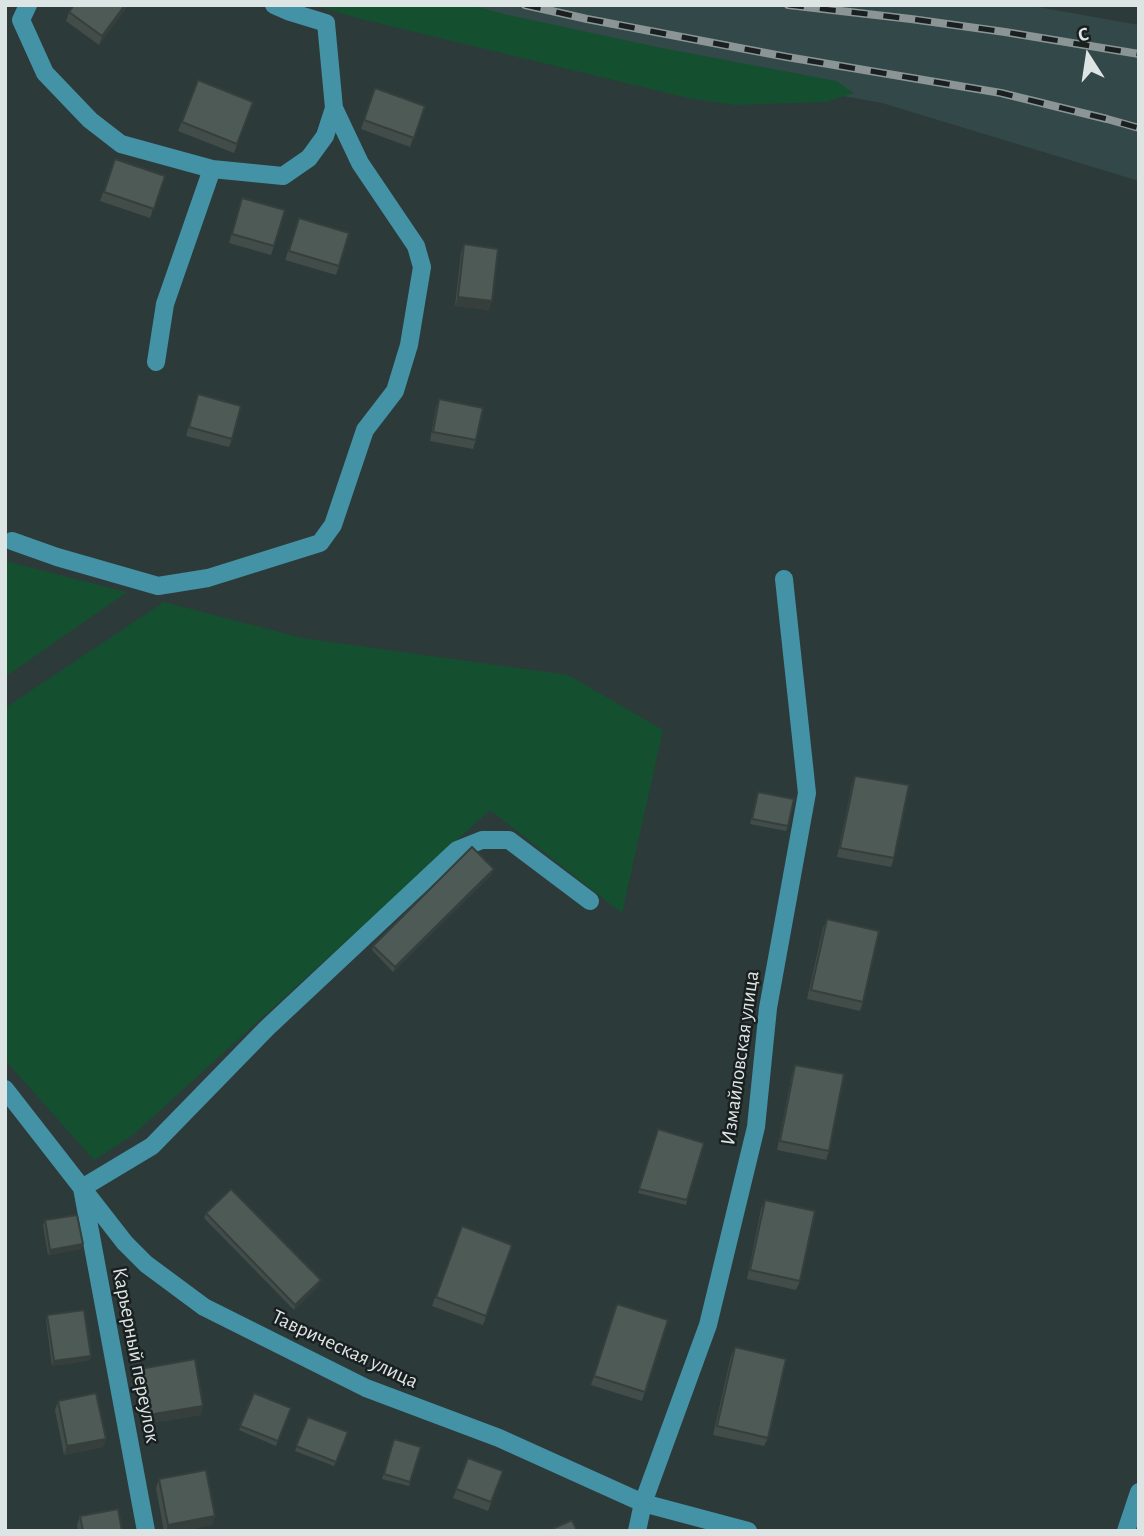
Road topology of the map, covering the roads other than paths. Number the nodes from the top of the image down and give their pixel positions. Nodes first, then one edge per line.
1 (28, 5) edge
2 (274, 5) edge
3 (334, 108) junction
4 (212, 169) junction
5 (156, 362) dead end
6 (12, 541) dead end
7 (784, 579) dead end
8 (590, 901) dead end
9 (5, 1089) edge
10 (82, 1188) junction
11 (1139, 1492) edge
12 (643, 1503) junction
13 (146, 1531) edge
14 (637, 1531) edge
15 (748, 1531) edge
16 (1126, 1531) edge

1 - 4 street
2 - 3 street
3 - 4 street
3 - 6 street
4 - 5 street
7 - 12 street, Измайловская улица
8 - 10 street
9 - 10 street, Таврическая улица
10 - 12 street, Таврическая улица
10 - 13 street, Карьерный переулок
11 - 16 street
12 - 14 street, Измайловская улица
12 - 15 street, Таврическая улица

